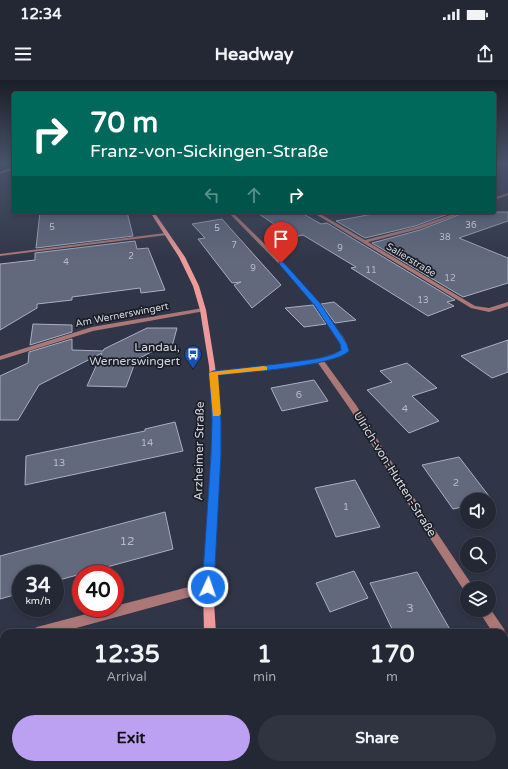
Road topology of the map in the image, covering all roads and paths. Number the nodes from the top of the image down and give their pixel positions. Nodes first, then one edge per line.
1 (153, 214) edge
2 (232, 214) edge
3 (317, 214) edge
4 (457, 214) edge
5 (165, 234) junction
6 (364, 242) junction
7 (0, 255) edge
8 (505, 305) edge
9 (203, 310) junction
10 (0, 358) edge
11 (320, 360) junction
12 (213, 373) junction
13 (464, 581) edge
14 (208, 587) junction
15 (489, 617) edge
16 (52, 629) edge
17 (210, 629) edge
18 (497, 629) edge

1 - 5 street, Arzheimer Straße
2 - 11 street
3 - 6 street, Salierstraße
4 - 6 street
5 - 7 street
5 - 9 street, Arzheimer Straße
6 - 8 street, Salierstraße
9 - 10 street, Am Wernerswingert
9 - 12 street, Arzheimer Straße
11 - 12 street
11 - 13 street, Ulrich-von-Hutten-Straße
12 - 14 street, Arzheimer Straße
14 - 16 street
14 - 17 street, Arzheimer Straße
15 - 18 street

